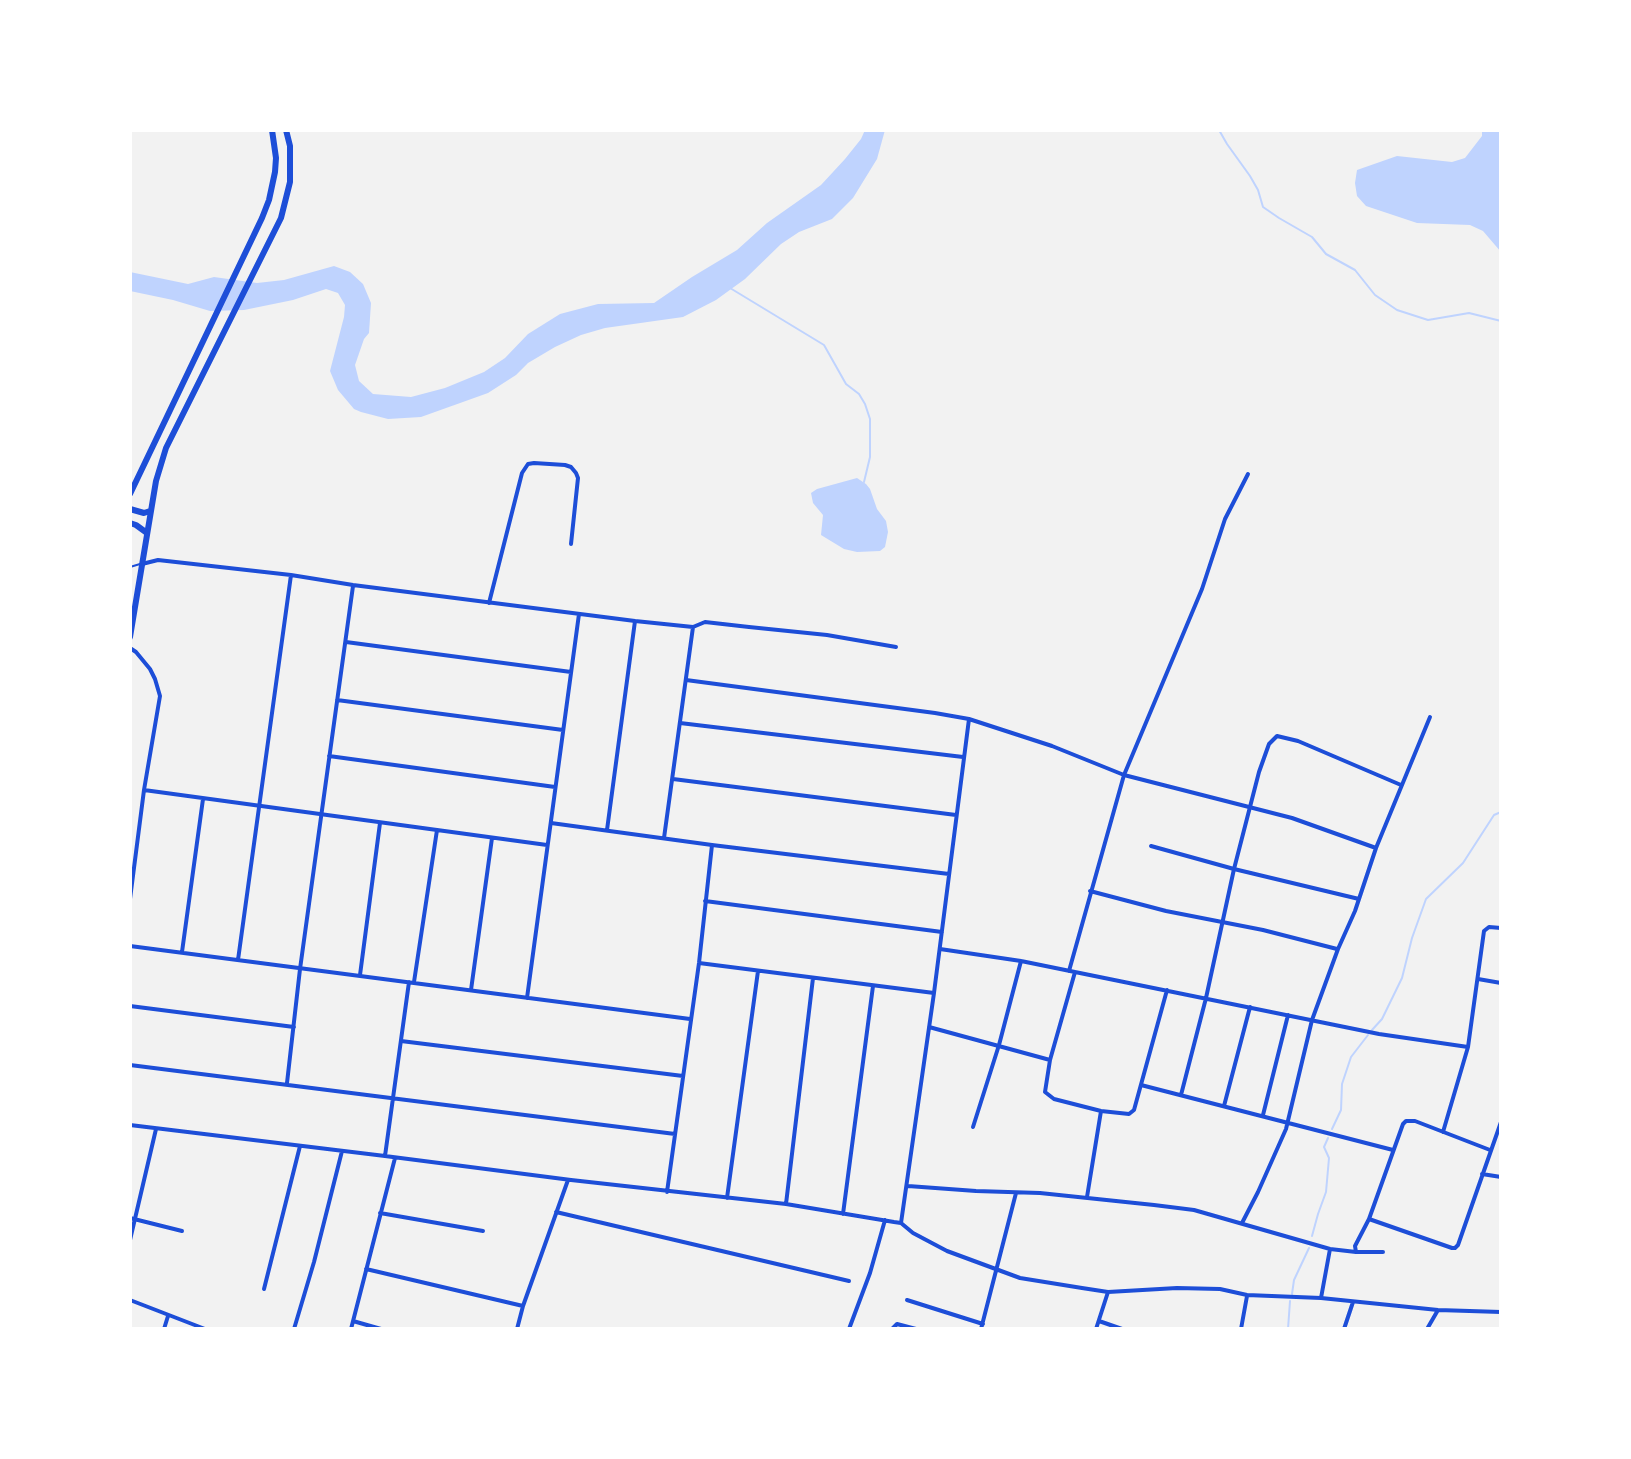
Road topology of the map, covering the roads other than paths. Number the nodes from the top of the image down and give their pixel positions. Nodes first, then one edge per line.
1 (272, 130) edge
2 (286, 130) edge
3 (1248, 474) dead end
4 (130, 494) edge
5 (130, 509) edge
6 (150, 511) junction
7 (130, 523) edge
8 (147, 533) junction
9 (571, 544) dead end
10 (142, 564) junction
11 (130, 567) edge
12 (291, 575) junction
13 (353, 585) junction
14 (489, 603) junction
15 (579, 614) junction
16 (635, 621) junction
17 (693, 627) junction
18 (130, 637) edge
19 (346, 642) junction
20 (896, 647) dead end
21 (130, 648) edge
22 (571, 672) junction
23 (686, 680) junction
24 (337, 700) junction
25 (1430, 717) dead end
26 (969, 719) junction
27 (680, 723) junction
28 (563, 730) junction
29 (329, 756) junction
30 (963, 757) junction
31 (1124, 775) junction
32 (673, 779) junction
33 (1401, 785) junction
34 (555, 787) junction
35 (144, 790) junction
36 (203, 799) junction
37 (258, 806) junction
38 (1250, 808) junction
39 (321, 814) junction
40 (956, 815) junction
41 (380, 822) junction
42 (551, 823) junction
43 (437, 830) junction
44 (607, 830) junction
45 (492, 837) junction
46 (664, 838) junction
47 (130, 840) edge
48 (138, 841) junction
49 (547, 845) junction
50 (712, 845) junction
51 (1151, 846) dead end
52 (1376, 848) junction
53 (1234, 869) junction
54 (949, 874) junction
55 (1090, 891) junction
56 (130, 899) edge
57 (1359, 899) junction
58 (705, 901) junction
59 (1221, 922) junction
60 (1501, 928) edge
61 (942, 932) junction
62 (130, 946) edge
63 (940, 949) junction
64 (1338, 949) junction
65 (182, 952) junction
66 (238, 960) junction
67 (1021, 961) junction
68 (699, 963) junction
69 (300, 969) junction
70 (758, 971) junction
71 (1072, 971) junction
72 (360, 975) junction
73 (813, 978) junction
74 (1478, 979) junction
75 (412, 982) junction
76 (1501, 983) edge
77 (873, 985) junction
78 (471, 990) junction
79 (1167, 990) junction
80 (934, 993) junction
81 (527, 998) junction
82 (1206, 998) junction
83 (130, 1006) edge
84 (1250, 1007) junction
85 (1288, 1015) junction
86 (690, 1019) junction
87 (1312, 1020) junction
88 (294, 1027) junction
89 (929, 1027) junction
90 (401, 1041) junction
91 (999, 1045) junction
92 (1468, 1047) junction
93 (1050, 1060) junction
94 (130, 1065) edge
95 (683, 1076) junction
96 (287, 1083) junction
97 (1141, 1085) junction
98 (1181, 1095) junction
99 (394, 1099) junction
100 (1224, 1106) junction
101 (1101, 1111) junction
102 (1263, 1115) junction
103 (1288, 1121) junction
104 (1501, 1122) edge
105 (130, 1125) edge
106 (973, 1127) dead end
107 (156, 1129) junction
108 (1443, 1132) junction
109 (675, 1134) junction
110 (300, 1146) junction
111 (1393, 1150) junction
112 (1490, 1150) junction
113 (342, 1151) junction
114 (385, 1156) junction
115 (395, 1158) junction
116 (1482, 1174) junction
117 (1501, 1177) edge
118 (568, 1180) junction
119 (908, 1186) junction
120 (667, 1192) junction
121 (1016, 1193) junction
122 (1087, 1197) junction
123 (727, 1198) junction
124 (786, 1204) junction
125 (556, 1212) junction
126 (380, 1213) junction
127 (843, 1214) junction
128 (132, 1218) edge
129 (1369, 1219) junction
130 (885, 1220) junction
131 (901, 1223) junction
132 (1242, 1223) junction
133 (182, 1231) dead end
134 (483, 1231) dead end
135 (130, 1240) edge
136 (1330, 1249) junction
137 (1356, 1252) junction
138 (1383, 1252) dead end
139 (366, 1269) junction
140 (996, 1269) junction
141 (849, 1281) dead end
142 (264, 1289) dead end
143 (1108, 1292) junction
144 (1247, 1295) junction
145 (1321, 1298) junction
146 (130, 1300) edge
147 (907, 1300) dead end
148 (1353, 1302) junction
149 (523, 1306) junction
150 (1438, 1310) junction
151 (1501, 1312) edge
152 (168, 1316) junction
153 (353, 1321) junction
154 (1099, 1321) junction
155 (982, 1326) edge
156 (164, 1329) edge
157 (205, 1329) edge
158 (294, 1329) edge
159 (351, 1329) edge
160 (381, 1329) edge
161 (517, 1329) edge
162 (849, 1329) edge
163 (892, 1329) edge
164 (916, 1329) edge
165 (1096, 1329) edge
166 (1122, 1329) edge
167 (1241, 1329) edge
168 (1344, 1329) edge
169 (1427, 1329) edge

1 - 4 main road
2 - 6 main road
3 - 31 street
5 - 6 main road
6 - 8 main road
7 - 8 main road
8 - 10 main road
9 - 14 street
10 - 11 lane
10 - 12 street
10 - 18 main road
12 - 13 street
12 - 37 street
13 - 14 street
13 - 19 street
14 - 15 street
15 - 16 street
15 - 22 street
16 - 17 street
16 - 44 street
17 - 20 street
17 - 23 street
19 - 22 street
19 - 24 street
21 - 35 street
22 - 28 street
23 - 26 street
23 - 27 street
24 - 28 street
24 - 29 street
25 - 33 street
26 - 30 street
26 - 31 street
27 - 30 street
27 - 32 street
28 - 34 street
29 - 34 street
29 - 39 street
30 - 40 street
31 - 38 street
31 - 55 street
32 - 40 street
32 - 46 street
33 - 38 street
33 - 52 street
34 - 42 street
35 - 36 street
35 - 48 street
36 - 37 street
36 - 65 street
37 - 39 street
37 - 66 street
38 - 52 street
38 - 53 street
39 - 41 street
39 - 69 street
40 - 54 street
41 - 43 street
41 - 72 street
42 - 44 street
42 - 49 street
43 - 45 street
43 - 75 street
44 - 46 street
45 - 49 street
45 - 78 street
46 - 50 street
47 - 48 street
48 - 56 street
49 - 81 street
50 - 54 street
50 - 58 street
51 - 53 street
52 - 57 street
53 - 57 street
53 - 59 street
54 - 61 street
55 - 59 street
55 - 71 street
57 - 64 street
58 - 61 street
58 - 68 street
59 - 64 street
59 - 82 street
60 - 74 street
61 - 63 street
62 - 65 street
63 - 67 street
63 - 80 street
64 - 87 street
65 - 66 street
66 - 69 street
67 - 71 street
67 - 91 street
68 - 70 street
68 - 86 street
69 - 72 street
69 - 88 street
70 - 73 street
70 - 123 street
71 - 79 street
71 - 93 street
72 - 75 street
73 - 77 street
73 - 124 street
74 - 76 street
74 - 92 street
75 - 78 street
75 - 90 street
77 - 80 street
77 - 127 street
78 - 81 street
79 - 82 street
79 - 97 street
80 - 89 street
81 - 86 street
82 - 84 street
82 - 98 street
83 - 88 street
84 - 85 street
84 - 100 street
85 - 87 street
85 - 102 street
86 - 95 street
87 - 92 street
87 - 103 street
88 - 96 street
89 - 91 street
89 - 119 street
90 - 95 street
90 - 99 street
91 - 93 street
91 - 106 street
92 - 108 street
93 - 101 street
94 - 96 street
95 - 109 street
96 - 99 street
97 - 98 street
97 - 101 street
98 - 100 street
99 - 109 street
99 - 114 street
100 - 102 street
101 - 122 street
102 - 103 street
103 - 111 street
103 - 132 street
104 - 112 street
105 - 107 street
107 - 110 street
107 - 128 street
108 - 111 street
108 - 112 street
109 - 120 street
110 - 113 street
110 - 142 street
111 - 129 street
112 - 116 street
113 - 114 street
113 - 158 street
114 - 115 street
115 - 118 street
115 - 126 street
116 - 117 street
116 - 129 street
118 - 120 street
118 - 125 street
119 - 121 street
119 - 131 street
120 - 123 street
121 - 122 street
121 - 140 street
122 - 132 street
123 - 124 street
124 - 127 street
125 - 141 street
125 - 149 street
126 - 134 street
126 - 139 street
127 - 130 street
128 - 133 street
128 - 135 street
129 - 137 street
130 - 131 street
130 - 162 street
131 - 140 street
132 - 136 street
136 - 137 street
136 - 145 street
137 - 138 street
139 - 149 street
139 - 153 street
140 - 143 street
140 - 155 street
143 - 144 street
143 - 154 street
144 - 145 street
144 - 167 street
145 - 148 street
146 - 152 street
147 - 155 street
148 - 150 street
148 - 168 street
149 - 161 street
150 - 151 street
150 - 169 street
152 - 156 street
152 - 157 street
153 - 159 street
153 - 160 street
154 - 165 street
154 - 166 street
163 - 164 street

